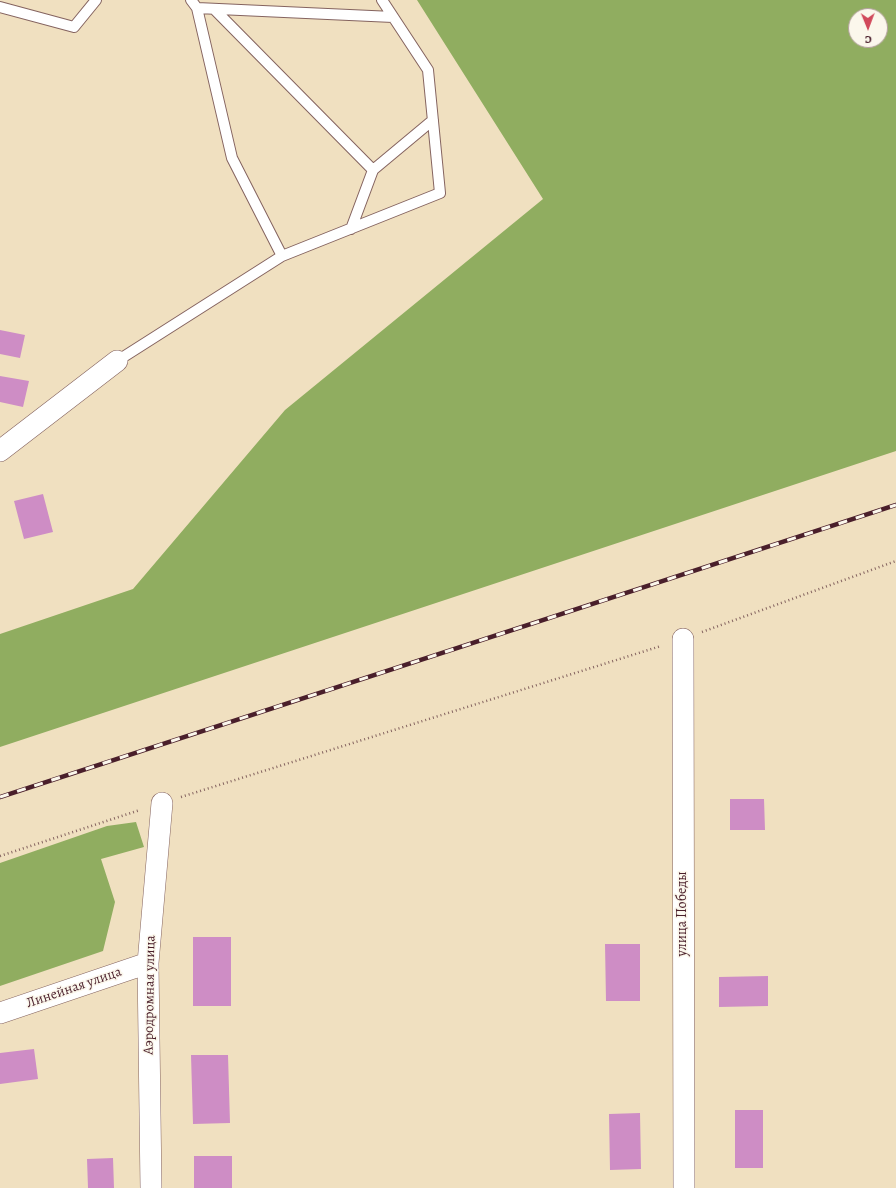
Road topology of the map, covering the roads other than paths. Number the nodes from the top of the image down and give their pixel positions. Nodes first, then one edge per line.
1 (96, 0) edge
2 (382, 0) edge
3 (194, 4) edge
4 (0, 7) edge
5 (214, 9) junction
6 (393, 17) junction
7 (433, 120) junction
8 (373, 170) junction
9 (351, 229) junction
10 (282, 256) junction
11 (117, 361) joint
12 (0, 451) edge
13 (683, 639) road end
14 (162, 803) road end
15 (148, 963) junction
16 (0, 1013) edge
17 (151, 1188) edge
18 (684, 1188) edge

1 - 4 lane
2 - 6 lane
3 - 5 lane
3 - 10 lane
5 - 6 lane
5 - 8 lane
6 - 7 lane
7 - 8 lane
7 - 9 lane
8 - 9 lane
9 - 10 lane
10 - 11 lane
11 - 12 street
13 - 18 street, улица Победы
14 - 15 street, Аэродромная улица
15 - 16 street, Линейная улица
15 - 17 street, Аэродромная улица

